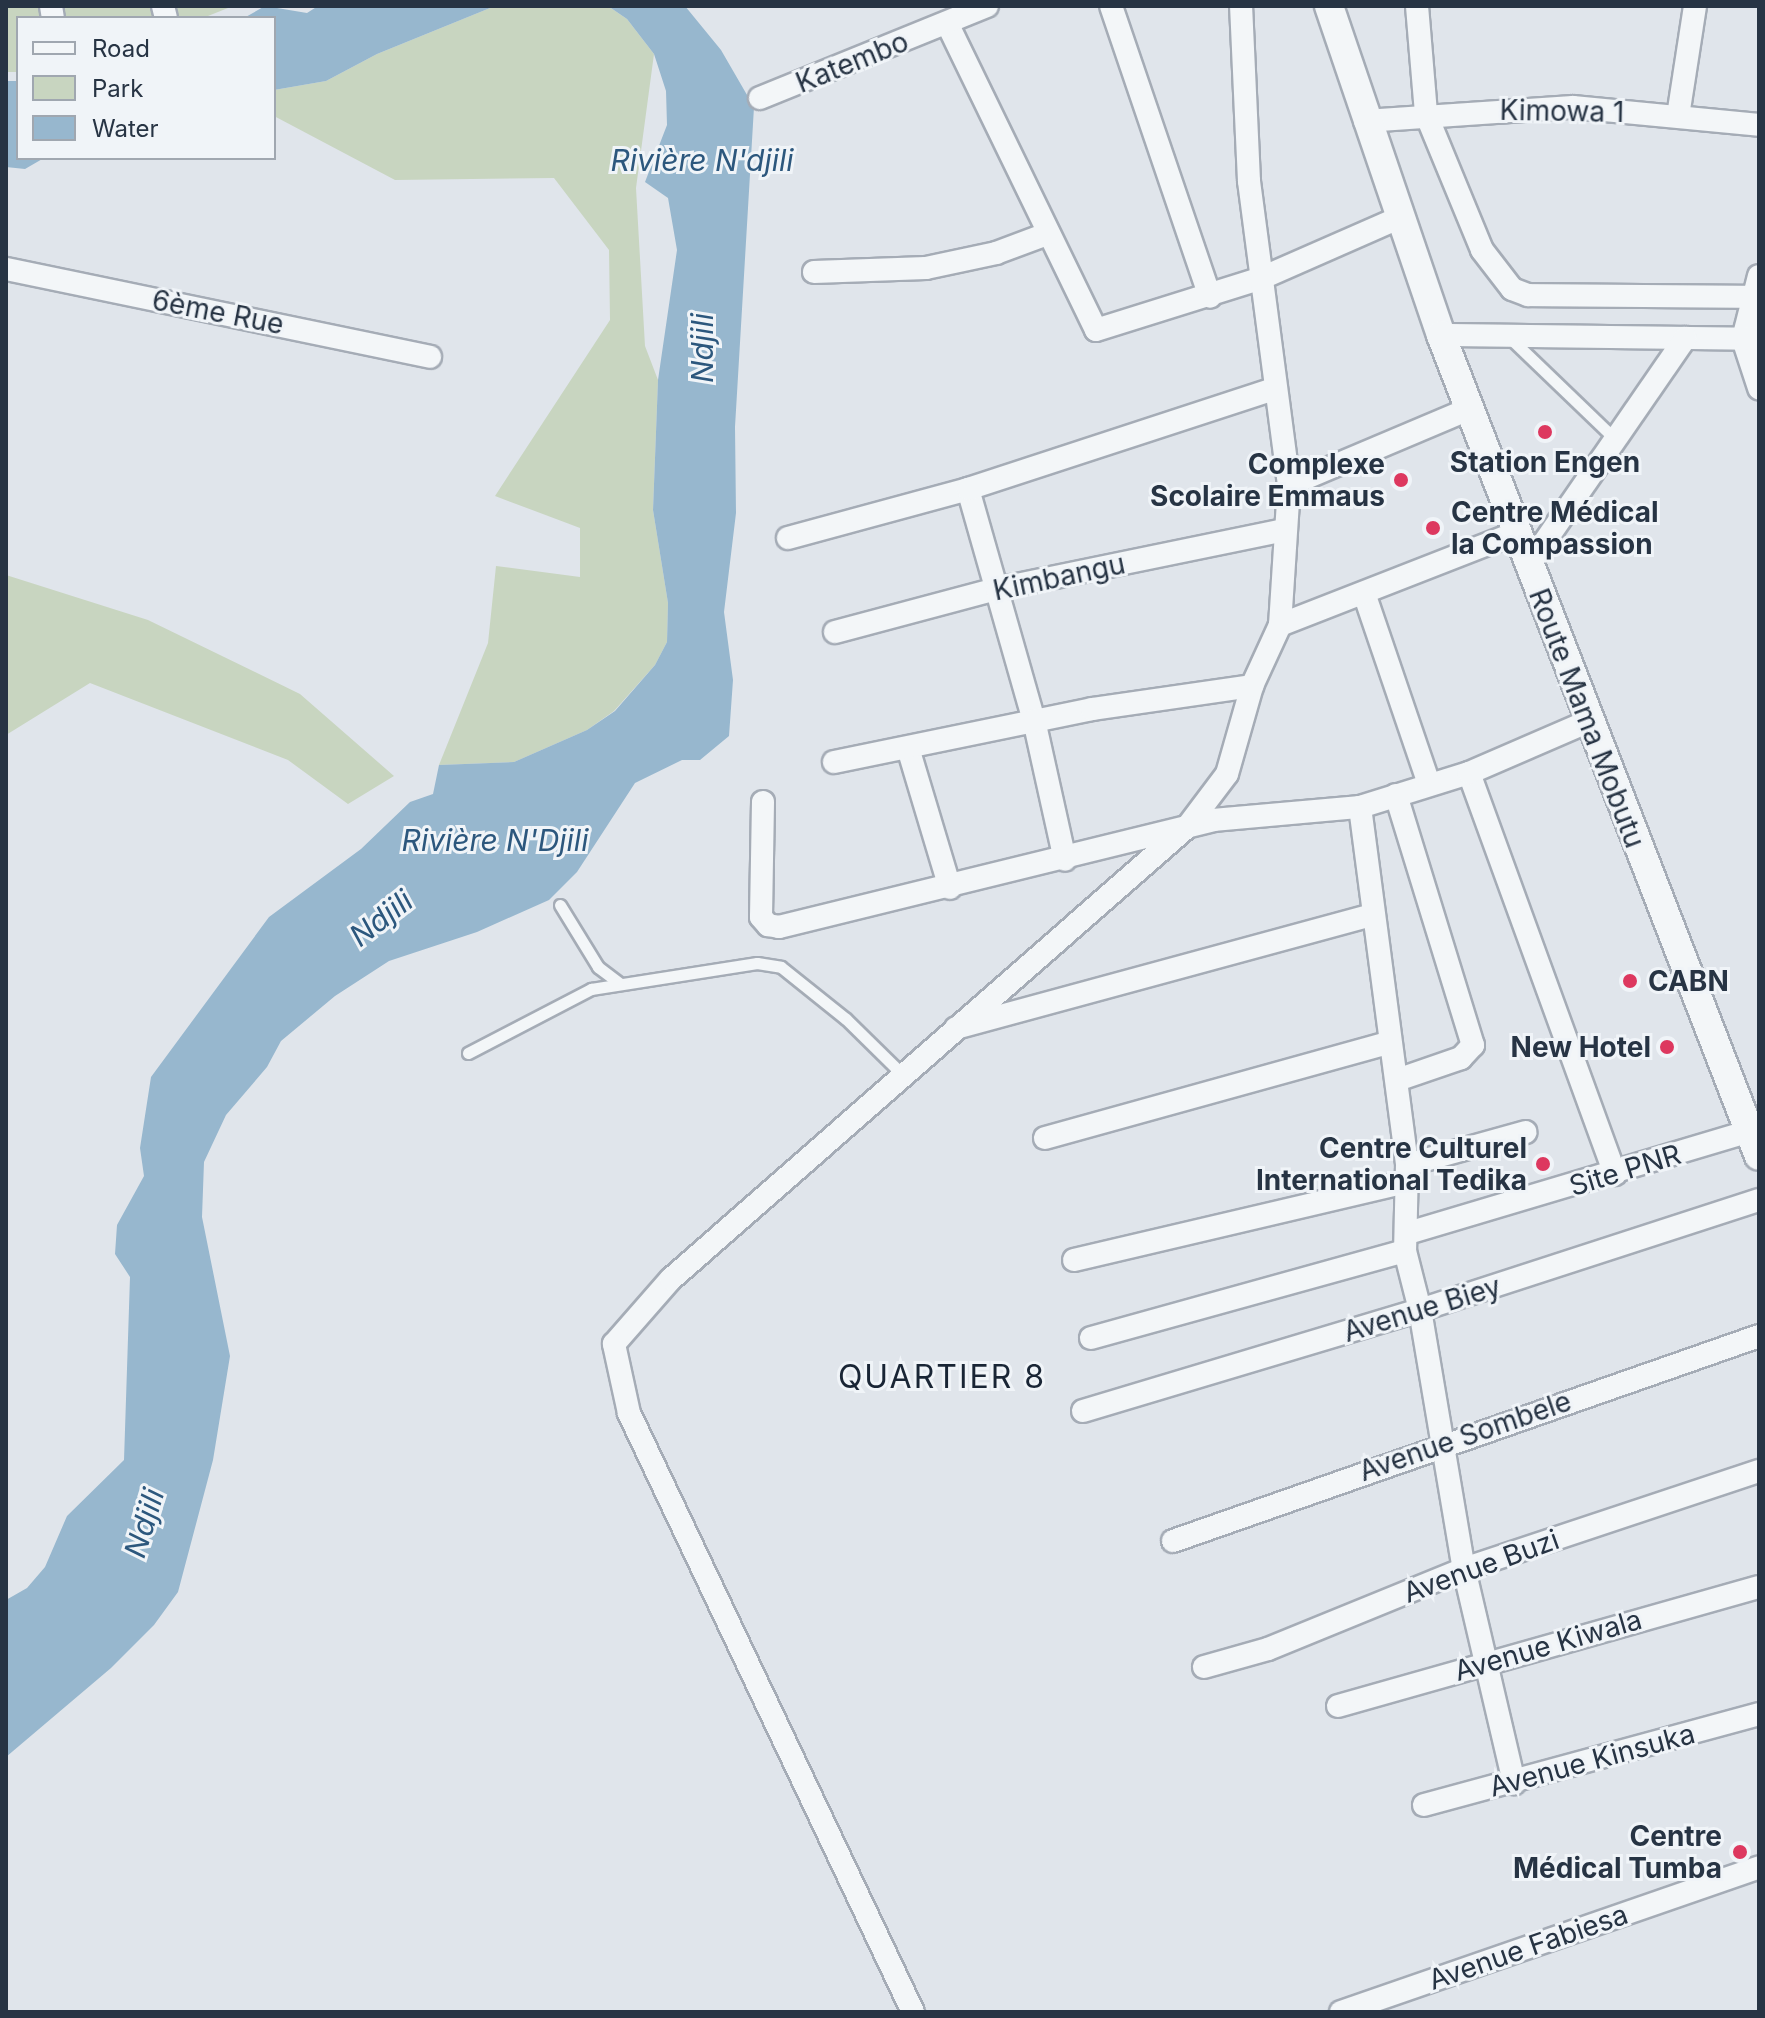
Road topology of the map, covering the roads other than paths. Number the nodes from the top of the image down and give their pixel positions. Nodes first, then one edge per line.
1 (987, 6) edge
2 (1111, 6) edge
3 (1241, 6) edge
4 (1329, 6) edge
5 (1417, 6) edge
6 (1695, 6) edge
7 (947, 23) junction
8 (760, 98) dead end
9 (1426, 114) junction
10 (1678, 116) junction
11 (1365, 121) junction
12 (1759, 125) edge
13 (1399, 218) junction
14 (1047, 234) junction
15 (6, 269) edge
16 (814, 272) dead end
17 (1262, 278) junction
18 (1757, 290) edge
19 (1210, 297) junction
20 (1441, 335) junction
21 (1507, 336) junction
22 (1685, 338) junction
23 (1751, 339) edge
24 (430, 357) dead end
25 (1759, 388) edge
26 (1274, 389) junction
27 (1469, 409) junction
28 (1615, 439) junction
29 (1289, 485) junction
30 (968, 489) junction
31 (1284, 530) junction
32 (1516, 533) junction
33 (788, 538) dead end
34 (1528, 566) junction
35 (997, 589) junction
36 (1364, 593) junction
37 (1280, 625) junction
38 (835, 632) dead end
39 (1252, 686) junction
40 (1034, 720) junction
41 (1587, 722) junction
42 (908, 748) junction
43 (834, 762) dead end
44 (1469, 773) junction
45 (1429, 784) junction
46 (1396, 795) junction
47 (763, 802) dead end
48 (1360, 807) junction
49 (1187, 827) junction
50 (1065, 860) junction
51 (950, 888) junction
52 (560, 905) dead end
53 (1372, 915) junction
54 (619, 983) junction
55 (951, 1029) junction
56 (1390, 1042) junction
57 (468, 1053) dead end
58 (902, 1074) junction
59 (1397, 1080) junction
60 (1526, 1132) dead end
61 (1045, 1138) dead end
62 (1755, 1144) edge
63 (1407, 1173) junction
64 (1615, 1174) junction
65 (1759, 1200) edge
66 (1406, 1242) junction
67 (1074, 1260) dead end
68 (1420, 1310) junction
69 (1759, 1336) edge
70 (1091, 1338) dead end
71 (1083, 1411) dead end
72 (1440, 1444) junction
73 (1759, 1471) edge
74 (1173, 1541) dead end
75 (1464, 1569) junction
76 (1759, 1587) edge
77 (1483, 1663) junction
78 (1204, 1667) dead end
79 (1338, 1706) dead end
80 (1759, 1714) edge
81 (1514, 1783) junction
82 (1424, 1805) dead end
83 (1759, 1867) edge
84 (913, 2012) edge
85 (1341, 2012) edge

1 - 7 street, Katembo
2 - 19 street
3 - 17 street
4 - 11 street, Route Mama Mobutu
5 - 9 street
6 - 10 street
7 - 8 street, Katembo
7 - 14 street
9 - 10 street, Kimowa 1
9 - 11 street, Kimowa 1
9 - 18 street
10 - 12 street, Kimowa 1
11 - 13 street, Route Mama Mobutu
13 - 17 street
13 - 20 street, Route Mama Mobutu
14 - 16 street
14 - 19 street
15 - 24 street, 6ème Rue
17 - 19 street
17 - 26 street
18 - 23 street
20 - 21 street
20 - 27 street, Route Mama Mobutu
21 - 22 street
21 - 28 lane
22 - 23 street
22 - 28 street
23 - 25 street
26 - 29 street
26 - 30 street
27 - 29 street
27 - 32 street, Route Mama Mobutu
28 - 34 street
29 - 31 street
30 - 33 street
30 - 35 street
31 - 35 street, Kimbangu
31 - 37 street
32 - 34 street, Route Mama Mobutu
32 - 36 street
34 - 41 street, Route Mama Mobutu
35 - 38 street, Kimbangu
35 - 40 street
36 - 37 street
36 - 45 street
37 - 39 street
39 - 40 street
39 - 49 street
40 - 42 street
40 - 50 street
41 - 44 street
41 - 62 street, Route Mama Mobutu
42 - 43 street
42 - 51 street
44 - 45 street
44 - 64 street
45 - 46 street
46 - 48 street
46 - 59 street
47 - 51 street
48 - 49 street
48 - 53 street
49 - 50 street
49 - 55 street
50 - 51 street
52 - 54 lane
53 - 55 street
53 - 56 street
54 - 57 lane
54 - 58 lane
55 - 58 street
56 - 59 street
56 - 61 street
58 - 84 street
59 - 63 street
60 - 63 street
62 - 64 street, Site PNR
63 - 66 street
63 - 67 street
64 - 66 street, Site PNR
65 - 68 street, Avenue Biey
66 - 68 street
66 - 70 street, Site PNR
68 - 71 street, Avenue Biey
68 - 72 street
69 - 72 street, Avenue Sombele
72 - 74 street, Avenue Sombele
72 - 75 street
73 - 75 street, Avenue Buzi
75 - 77 street
75 - 78 street, Avenue Buzi
76 - 77 street, Avenue Kiwala
77 - 79 street, Avenue Kiwala
77 - 81 street
80 - 81 street, Avenue Kinsuka
81 - 82 street, Avenue Kinsuka
83 - 85 street, Avenue Fabiesa

